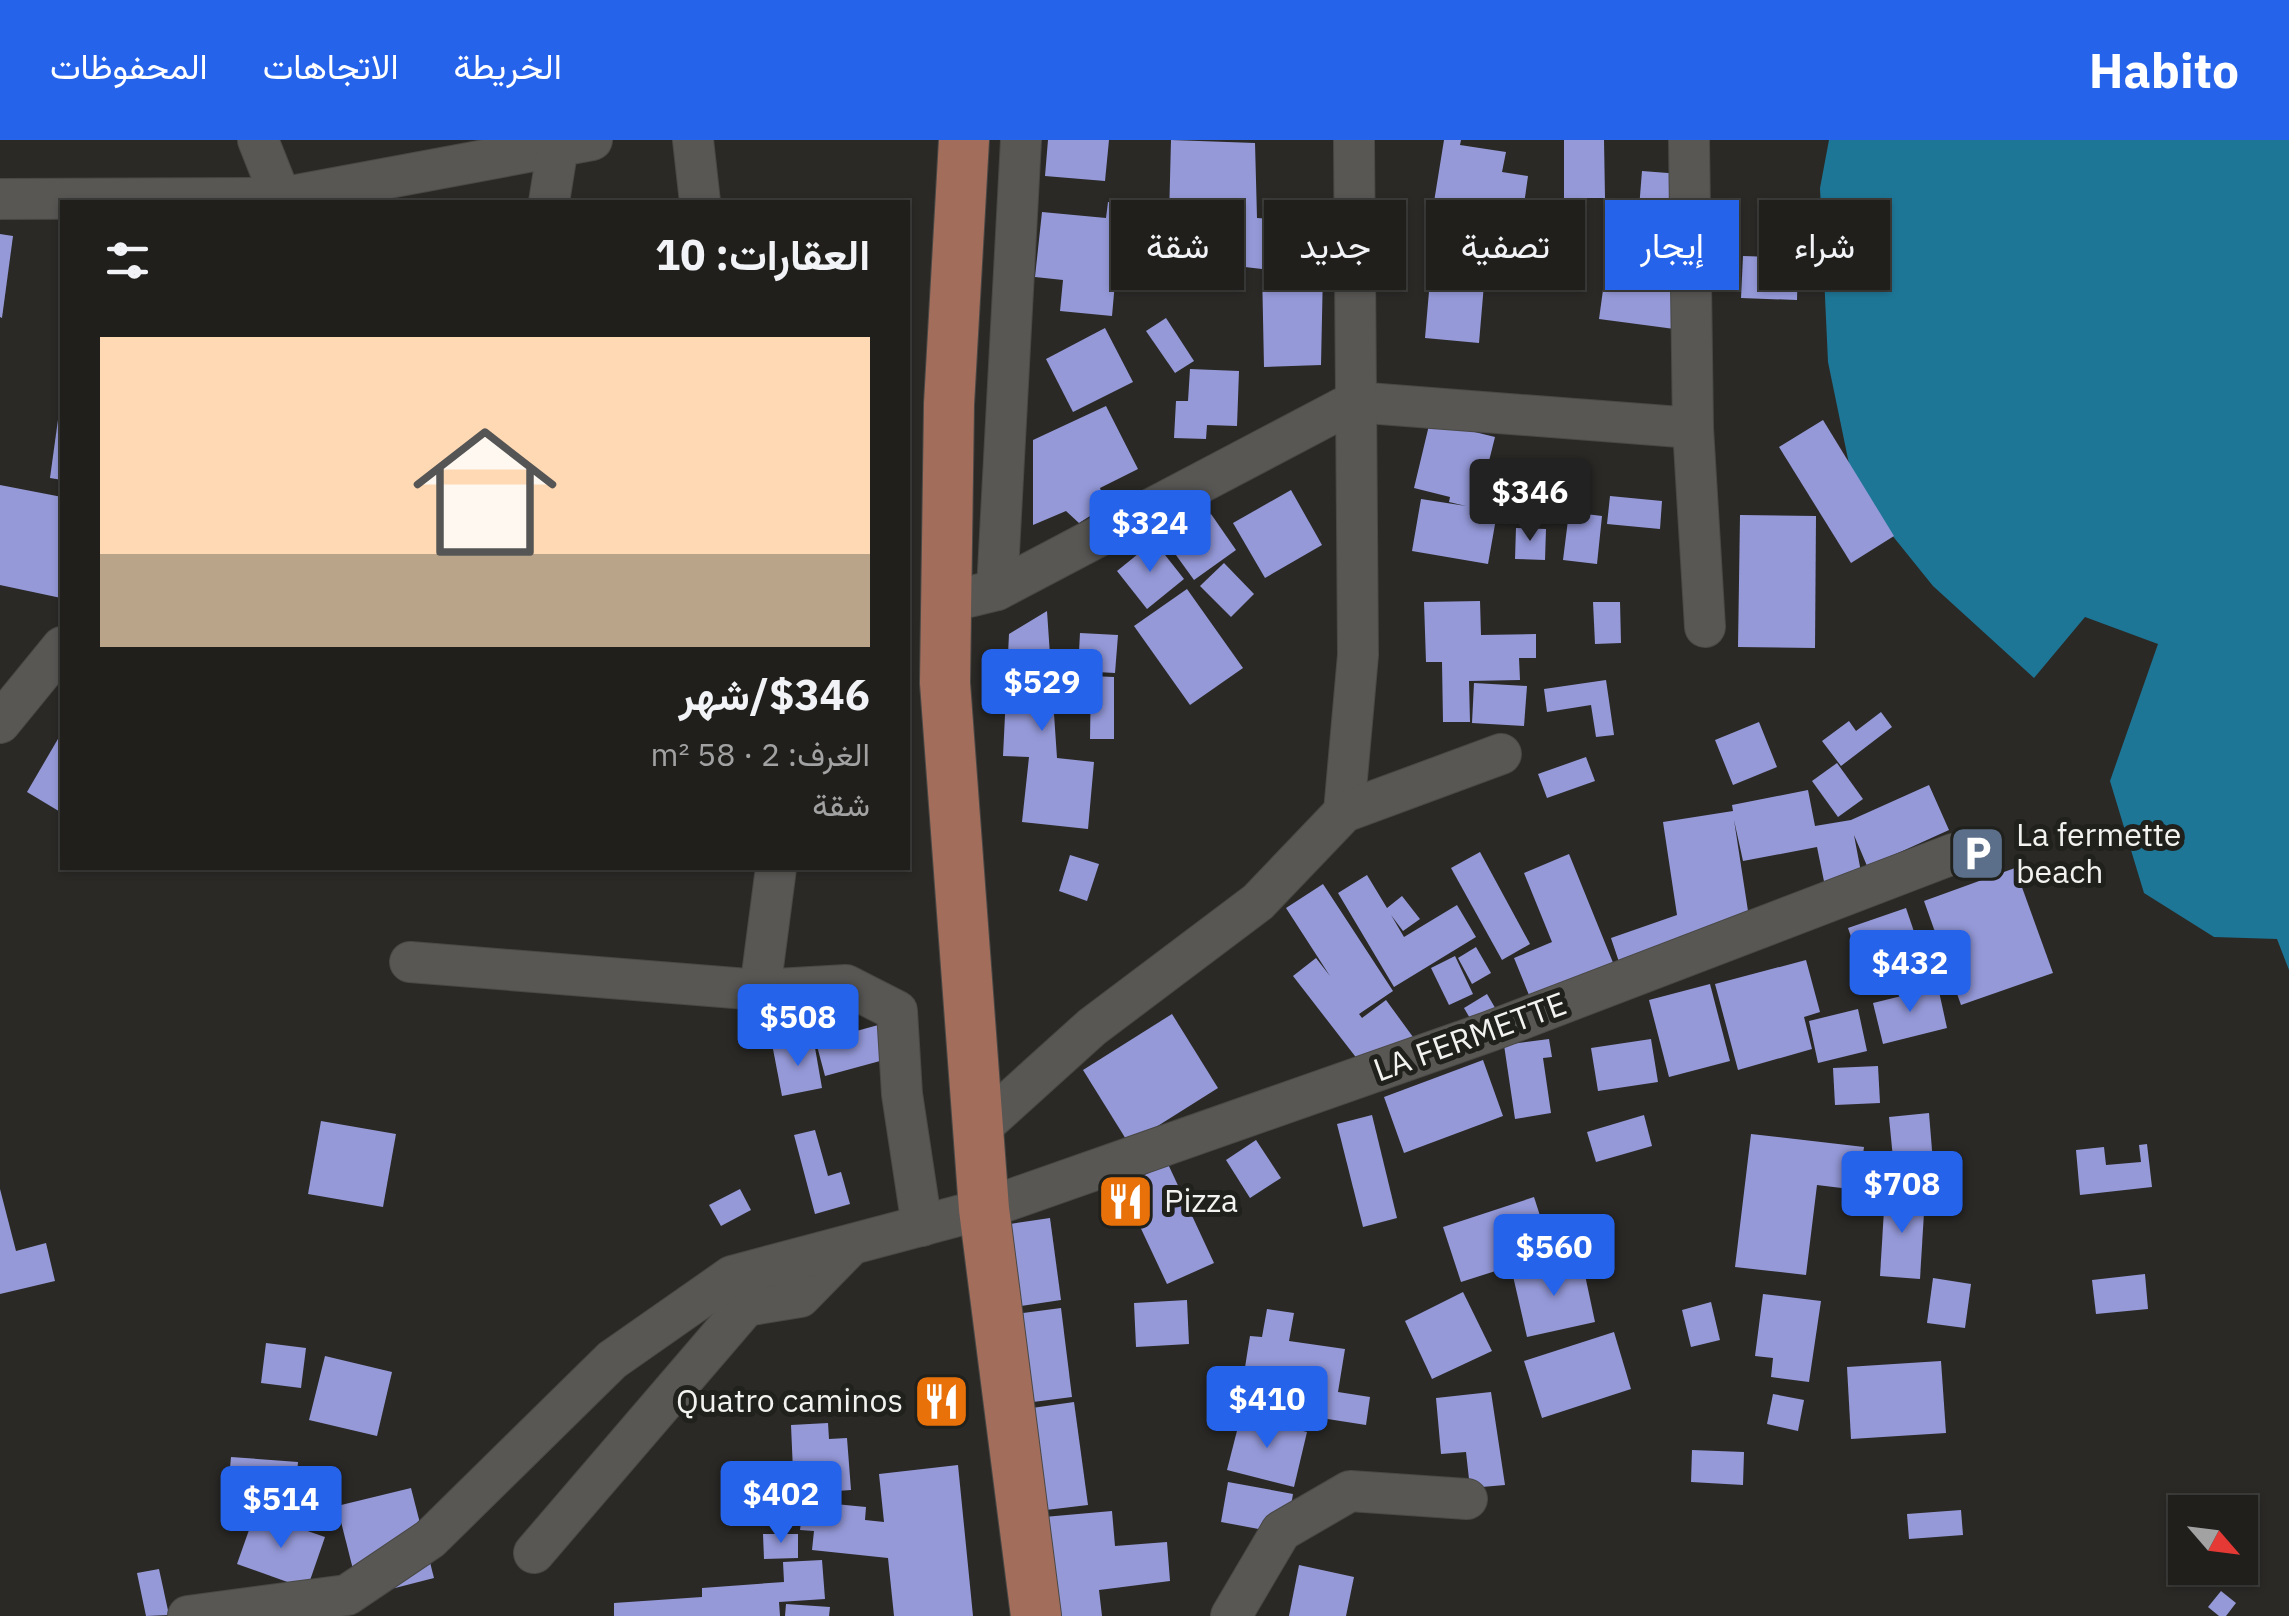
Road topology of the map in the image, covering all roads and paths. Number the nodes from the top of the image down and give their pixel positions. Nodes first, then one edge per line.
1 (258, 140) edge
2 (694, 140) edge
3 (964, 140) edge
4 (1021, 140) edge
5 (1354, 140) edge
6 (1690, 140) edge
7 (575, 143) edge
8 (0, 199) edge
9 (280, 200) edge
10 (550, 200) edge
11 (700, 200) edge
12 (1354, 402) junction
13 (1693, 428) junction
14 (997, 590) junction
15 (944, 603) junction
16 (1705, 627) dead end
17 (60, 649) edge
18 (0, 723) edge
19 (1502, 754) dead end
20 (1344, 812) junction
21 (1953, 854) dead end
22 (776, 870) edge
23 (410, 962) dead end
24 (760, 990) junction
25 (978, 1130) junction
26 (984, 1209) junction
27 (922, 1226) junction
28 (852, 1244) junction
29 (1467, 1499) dead end
30 (534, 1553) dead end
31 (188, 1616) edge
32 (1036, 1616) edge
33 (1230, 1616) edge

1 - 9 street
2 - 11 street
3 - 15 main road
4 - 14 street
5 - 12 street
6 - 13 street
7 - 9 street
7 - 10 street
8 - 9 street
12 - 13 street
12 - 14 street
12 - 20 street
13 - 16 street
14 - 15 street
15 - 25 main road
17 - 18 street
19 - 20 street
20 - 25 street
21 - 26 street, LA FERMETTE
22 - 24 street
23 - 24 street
24 - 27 street
25 - 26 main road
26 - 27 street, LA FERMETTE
26 - 32 main road
27 - 28 street, LA FERMETTE
28 - 30 street
28 - 31 street, LA FERMETTE
29 - 33 street

